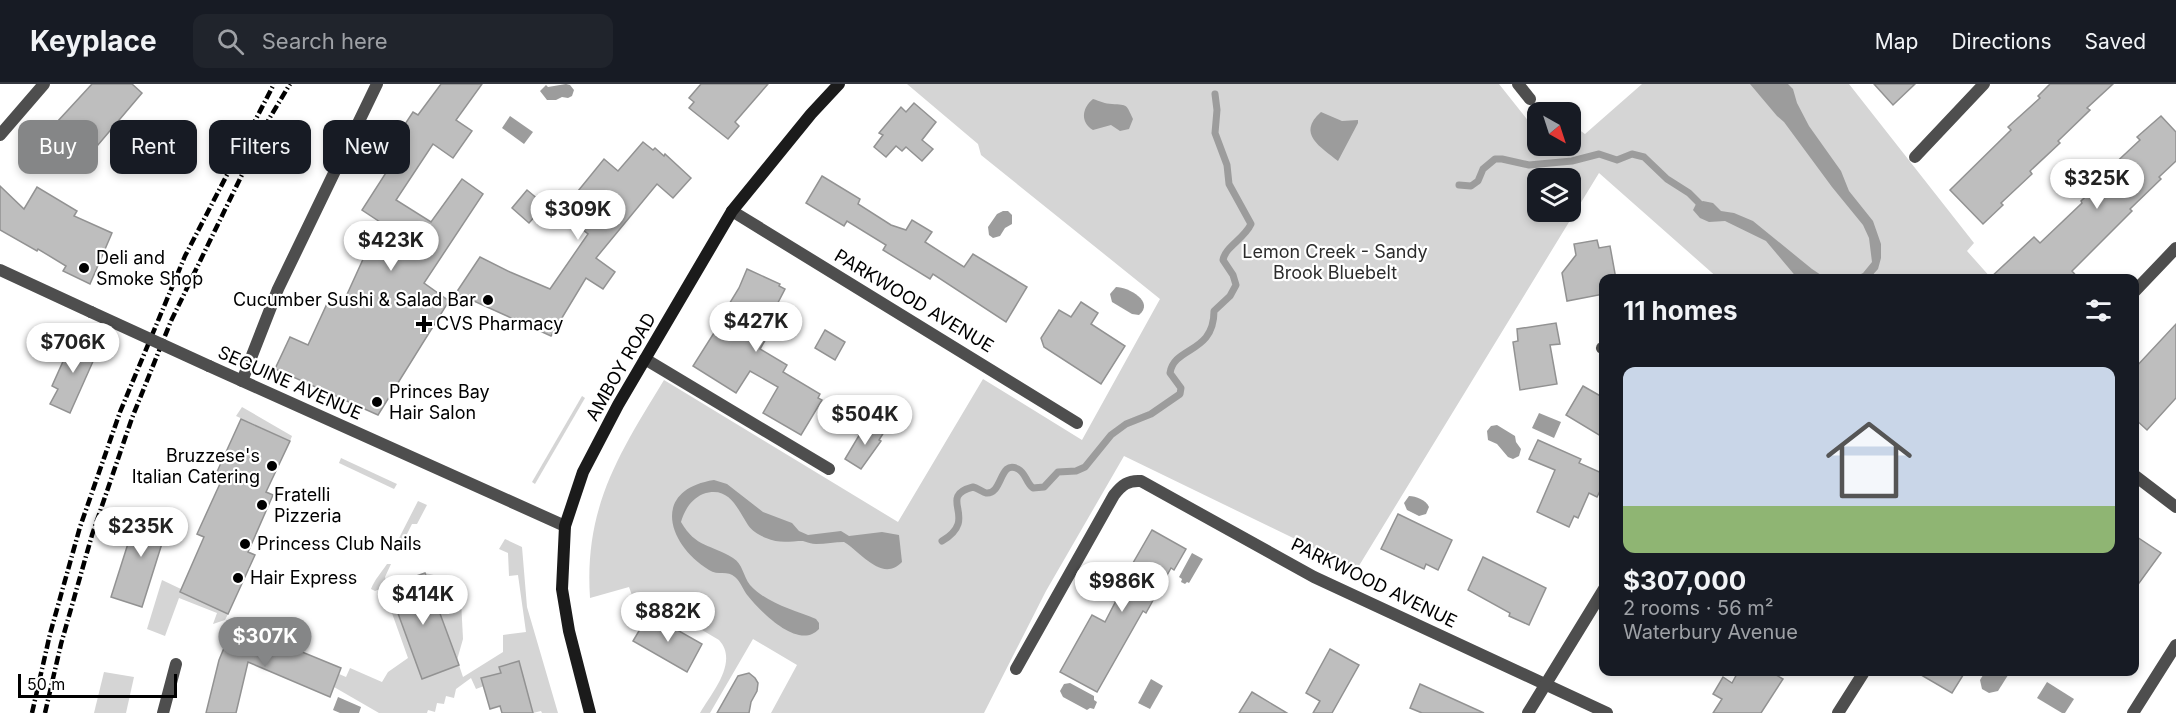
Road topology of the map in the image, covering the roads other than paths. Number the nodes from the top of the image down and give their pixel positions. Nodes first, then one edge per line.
1 (44, 84) edge
2 (377, 84) edge
3 (839, 84) edge
4 (1518, 84) edge
5 (1984, 84) edge
6 (1530, 99) dead end
7 (0, 135) edge
8 (1915, 158) dead end
9 (732, 211) junction
10 (2176, 248) edge
11 (0, 270) edge
12 (2139, 287) edge
13 (645, 359) junction
14 (242, 381) junction
15 (1077, 423) dead end
16 (829, 469) dead end
17 (2139, 479) edge
18 (2176, 507) edge
19 (565, 526) junction
20 (1599, 597) edge
21 (2176, 645) edge
22 (176, 664) dead end
23 (1016, 669) dead end
24 (1861, 676) edge
25 (1545, 685) junction
26 (163, 713) edge
27 (590, 713) edge
28 (1528, 713) edge
29 (1606, 713) edge
30 (1838, 713) edge
31 (2133, 713) edge

1 - 7 street
2 - 14 street
3 - 9 main road, AMBOY ROAD
4 - 6 street
5 - 8 street
9 - 13 main road, AMBOY ROAD
9 - 15 street, PARKWOOD AVENUE
10 - 12 street
11 - 14 street, SEGUINE AVENUE, bridge
13 - 16 street
13 - 19 main road, AMBOY ROAD
14 - 19 street, SEGUINE AVENUE
17 - 18 street
19 - 27 main road, AMBOY ROAD
20 - 25 street
21 - 31 street
22 - 26 street
23 - 25 street, PARKWOOD AVENUE
24 - 30 street
25 - 28 street
25 - 29 street, PARKWOOD AVENUE

